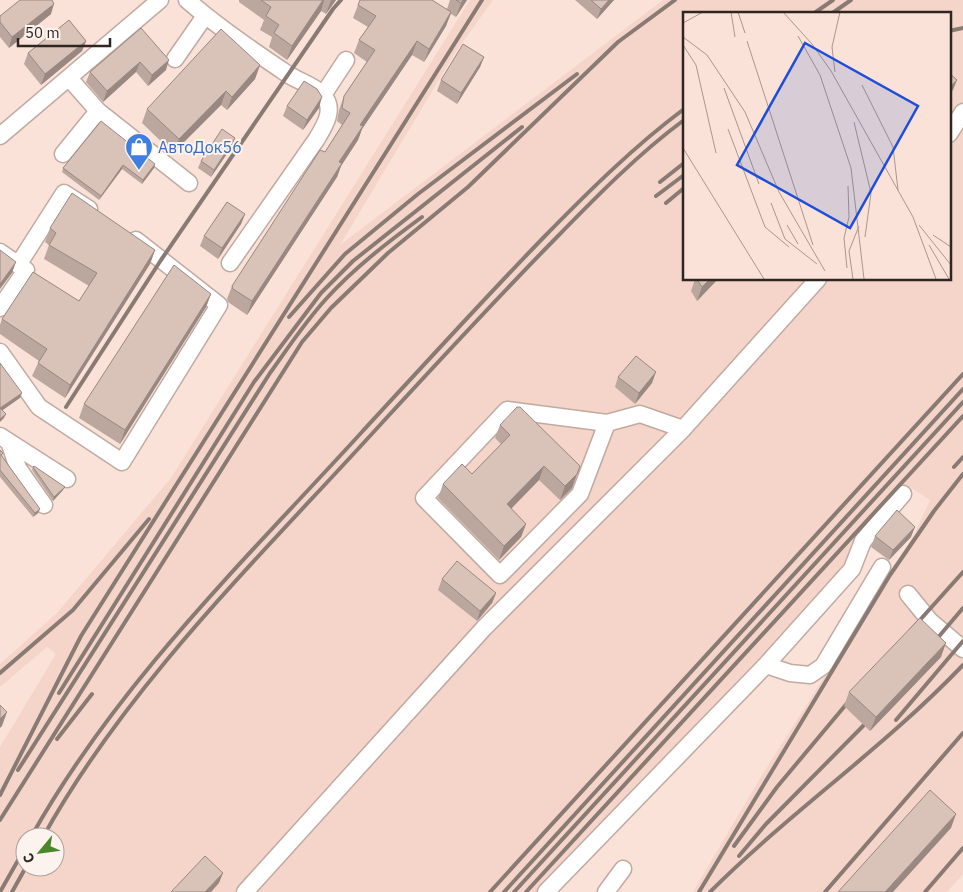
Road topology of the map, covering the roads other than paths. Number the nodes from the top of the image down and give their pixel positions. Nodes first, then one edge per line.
1 (160, 0) edge
2 (187, 0) edge
3 (205, 16) junction
4 (175, 59) dead end
5 (346, 60) dead end
6 (69, 78) junction
7 (323, 95) junction
8 (98, 111) junction
9 (963, 112) edge
10 (950, 132) edge
11 (0, 136) edge
12 (63, 154) dead end
13 (189, 182) dead end
14 (104, 219) edge
15 (120, 230) edge
16 (0, 252) edge
17 (230, 263) dead end
18 (22, 268) junction
19 (42, 279) edge
20 (817, 280) edge
21 (0, 308) edge
22 (0, 352) edge
23 (607, 423) junction
24 (682, 430) junction
25 (5, 439) edge
26 (67, 479) dead end
27 (903, 494) dead end
28 (44, 505) dead end
29 (882, 567) dead end
30 (908, 594) dead end
31 (963, 649) edge
32 (766, 665) junction
33 (623, 869) dead end
34 (245, 892) edge
35 (546, 892) edge
36 (606, 892) edge

1 - 6 street
2 - 3 street
3 - 4 street
3 - 7 street
5 - 7 street
6 - 8 street
6 - 11 street
7 - 17 street
8 - 12 street
8 - 13 street
9 - 10 street
14 - 18 street
15 - 22 street
16 - 18 street
18 - 19 street
18 - 21 street
20 - 24 street
23 - 23 street
23 - 24 street
24 - 34 street
25 - 26 street
25 - 28 street
27 - 32 street
29 - 32 street
30 - 31 street
32 - 35 street
33 - 36 street

